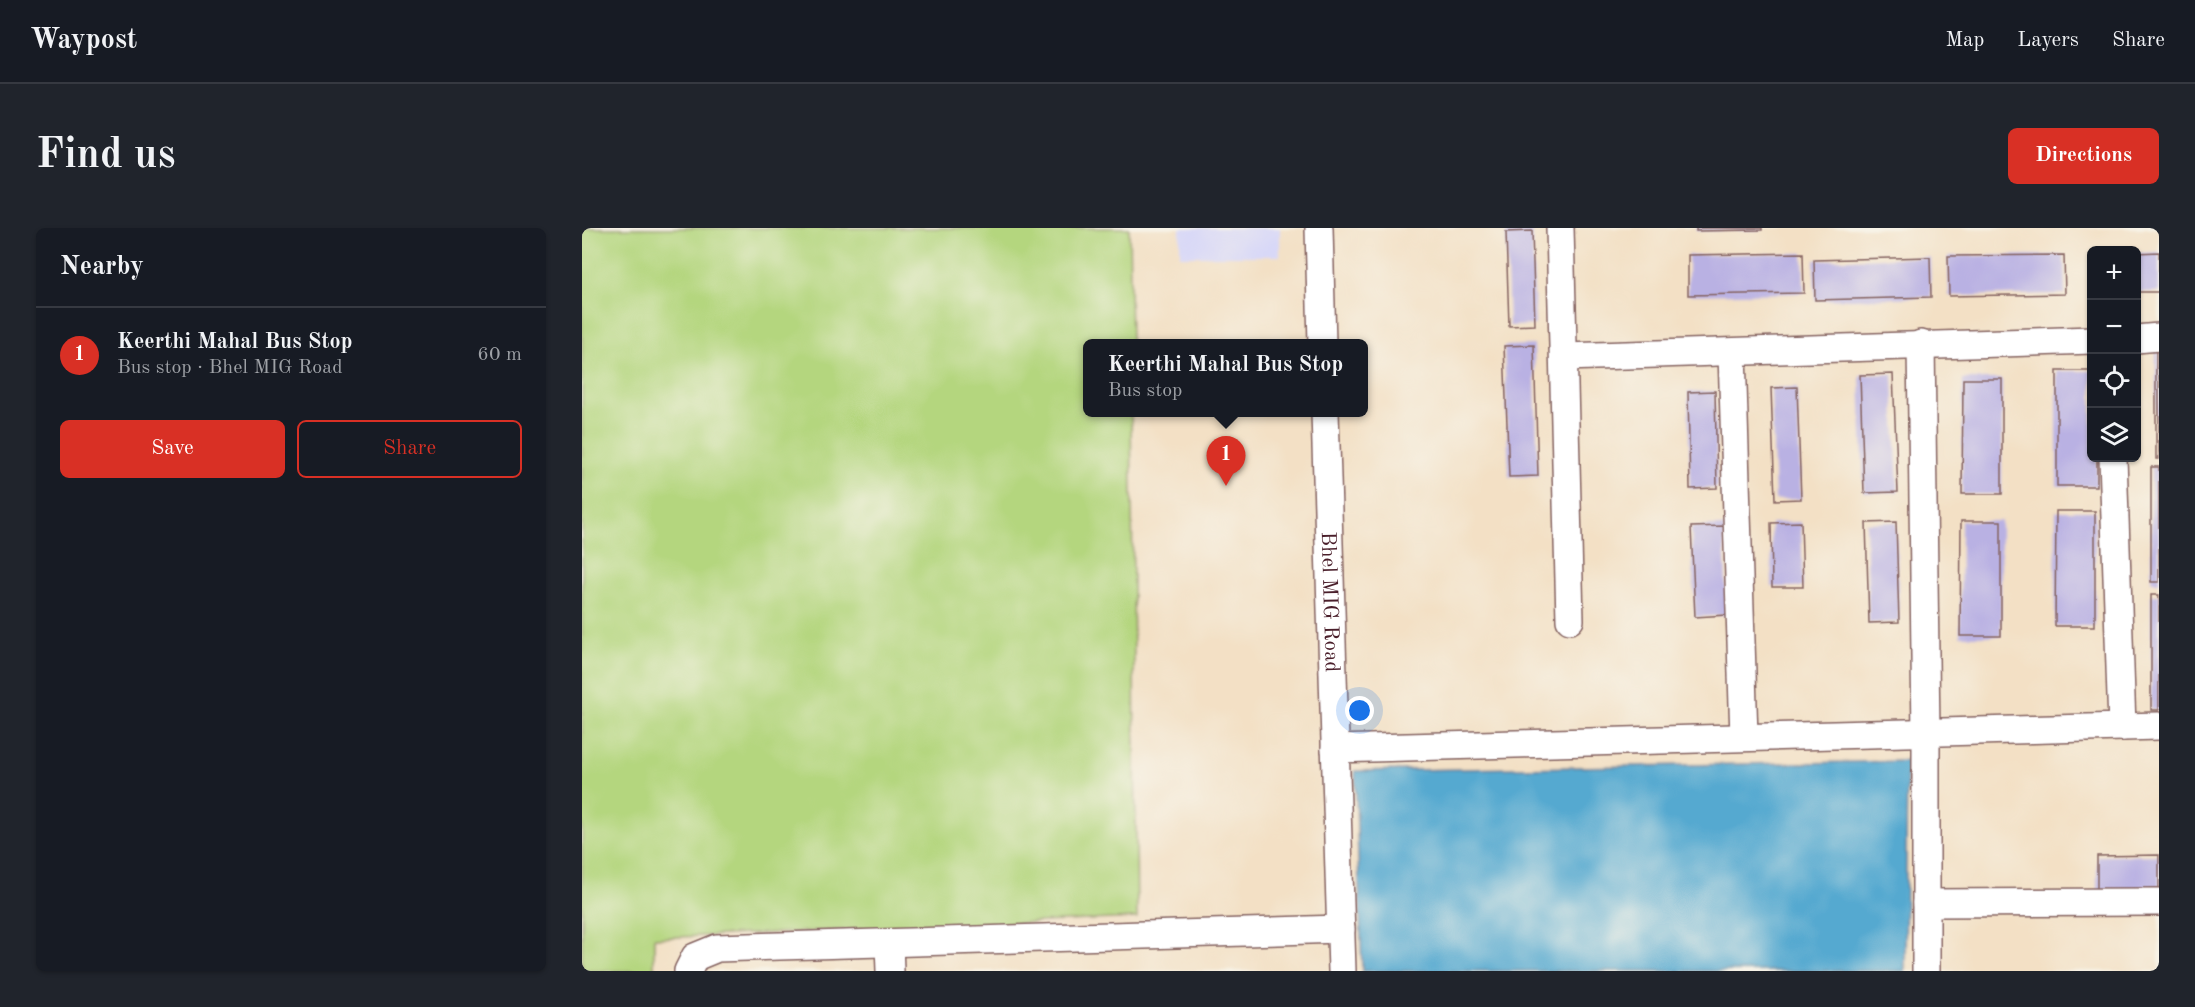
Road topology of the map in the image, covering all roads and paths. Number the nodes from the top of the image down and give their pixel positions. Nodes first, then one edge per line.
1 (1319, 228) edge
2 (1560, 228) edge
3 (2159, 338) edge
4 (1322, 339) edge
5 (2141, 339) edge
6 (2087, 340) edge
7 (1921, 344) junction
8 (1732, 353) junction
9 (1565, 357) junction
10 (1324, 417) edge
11 (2113, 462) edge
12 (1569, 620) dead end
13 (2159, 726) edge
14 (2122, 727) junction
15 (1926, 732) junction
16 (1744, 737) junction
17 (1335, 749) junction
18 (2159, 902) edge
19 (1926, 903) junction
20 (1341, 929) junction
21 (889, 943) junction
22 (688, 971) edge
23 (890, 971) edge
24 (1342, 971) edge
25 (1926, 971) edge

1 - 4 street
2 - 9 street
3 - 5 street
6 - 7 street
7 - 8 street
7 - 15 street
8 - 9 street
8 - 16 street
9 - 12 street
10 - 17 street, Bhel MIG Road
11 - 14 street
13 - 14 street
14 - 15 street
15 - 16 street
15 - 19 street
16 - 17 street
17 - 20 street, Bhel MIG Road
18 - 19 street
19 - 25 street
20 - 21 street
20 - 24 street, Bhel MIG Road
21 - 22 street
21 - 23 street

